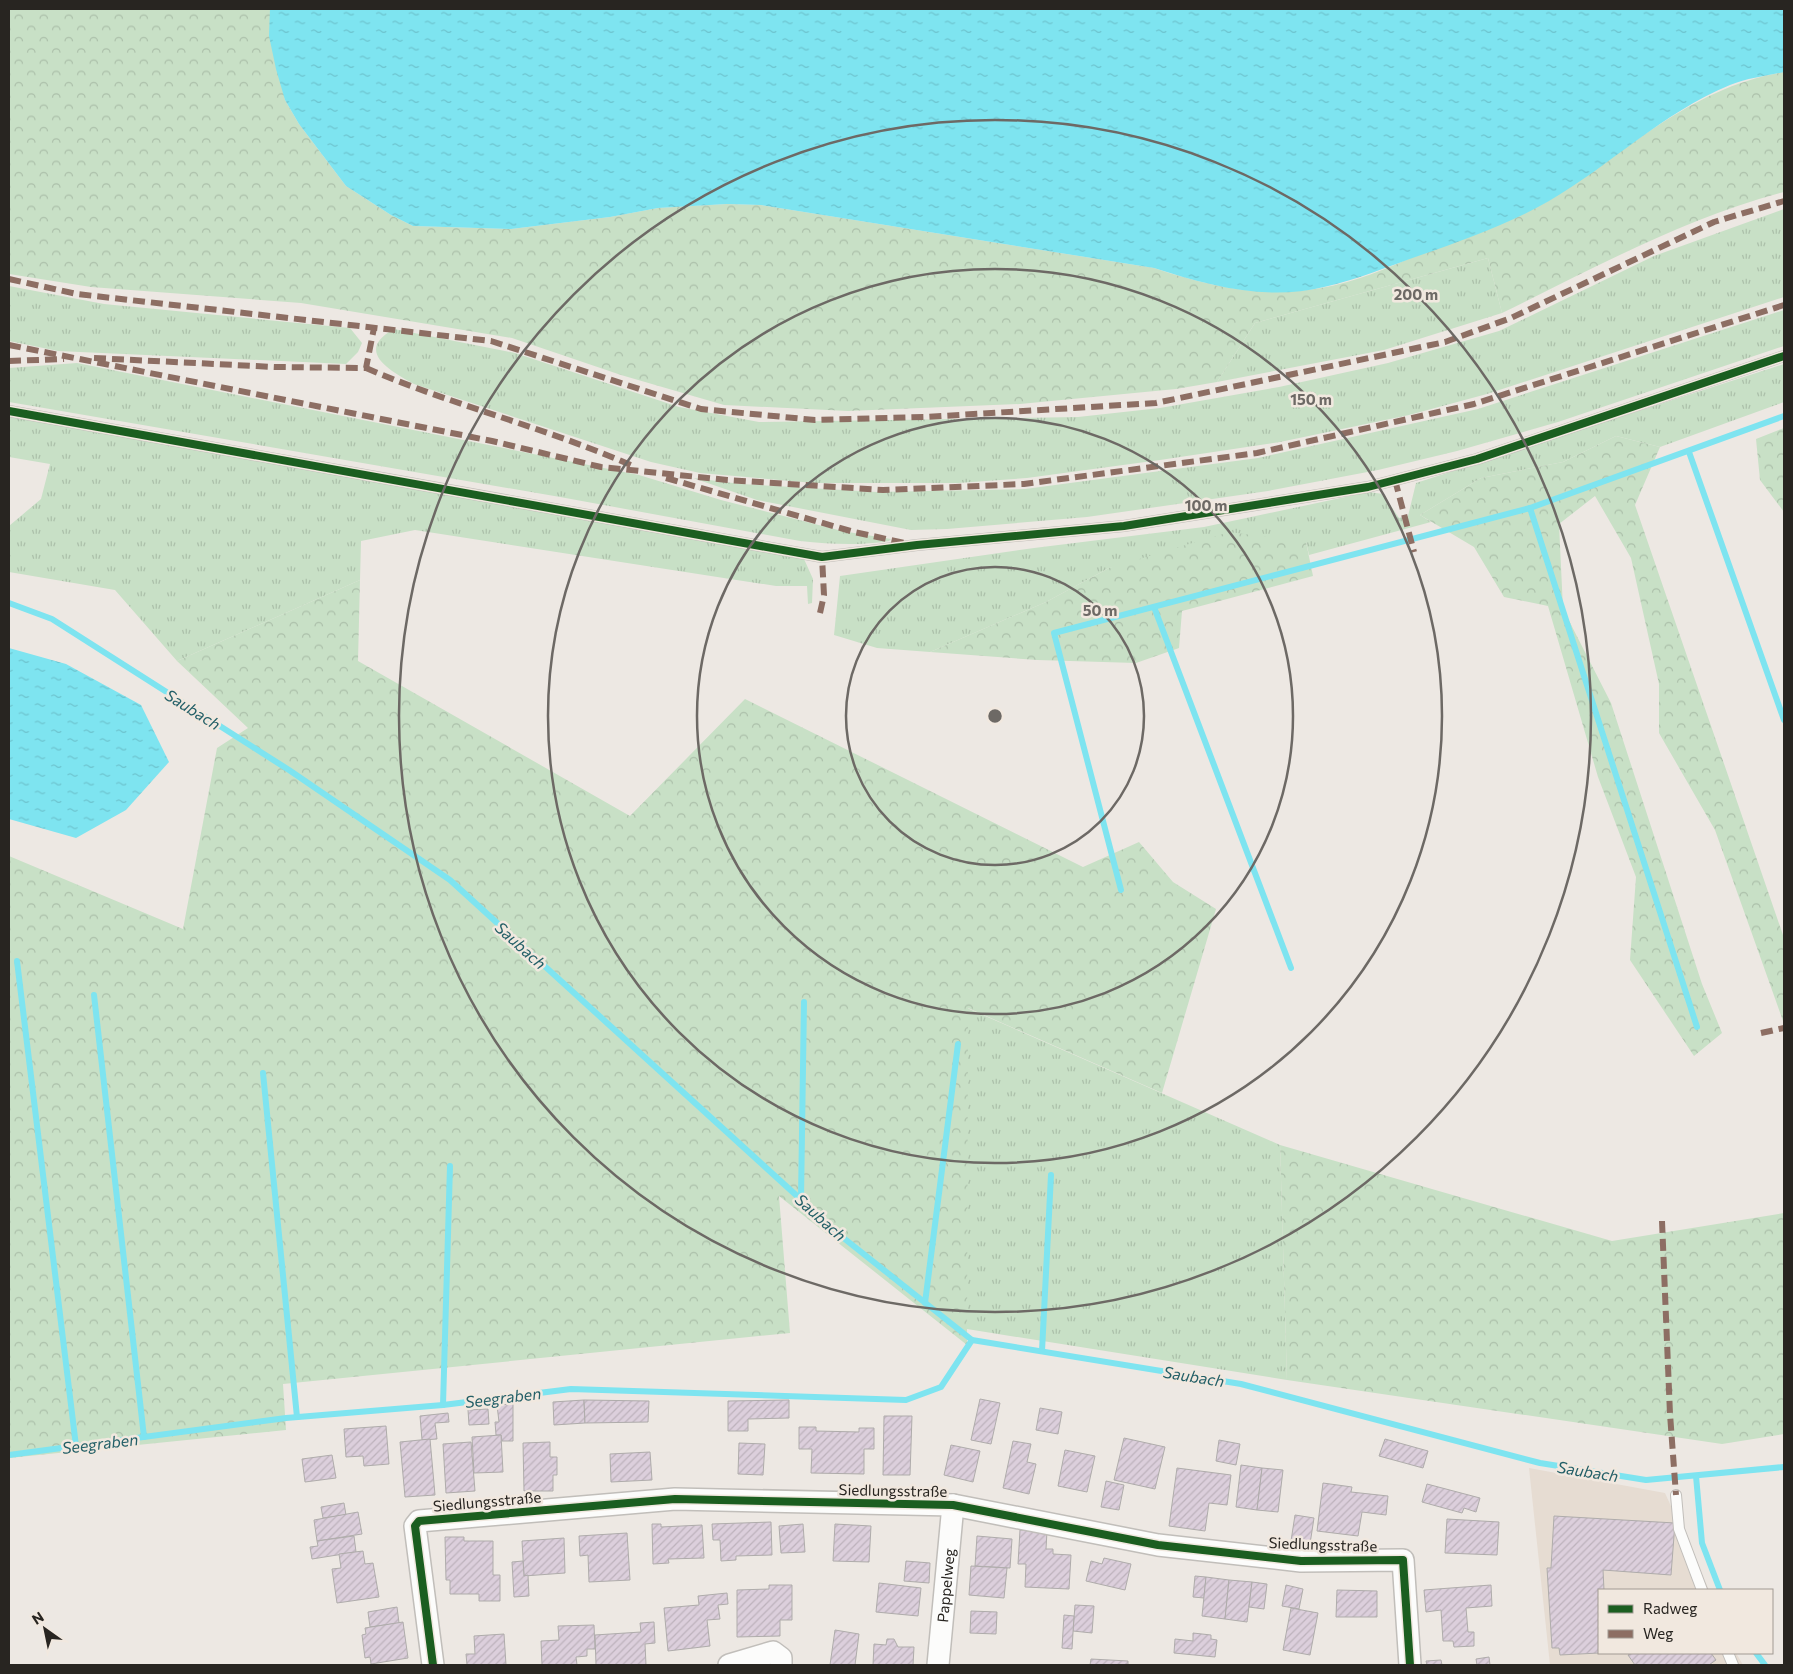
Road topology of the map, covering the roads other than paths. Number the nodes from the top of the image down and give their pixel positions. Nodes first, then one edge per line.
1 (1784, 356) edge
2 (9, 411) edge
3 (1676, 1495) dead end
4 (953, 1504) junction
5 (1702, 1589) edge
6 (433, 1665) edge
7 (730, 1665) edge
8 (781, 1665) edge
9 (938, 1665) edge
10 (1410, 1665) edge

1 - 2 lane
3 - 5 lane
4 - 6 street, Siedlungsstraße
4 - 9 street, Pappelweg
4 - 10 street, Siedlungsstraße
7 - 8 street

